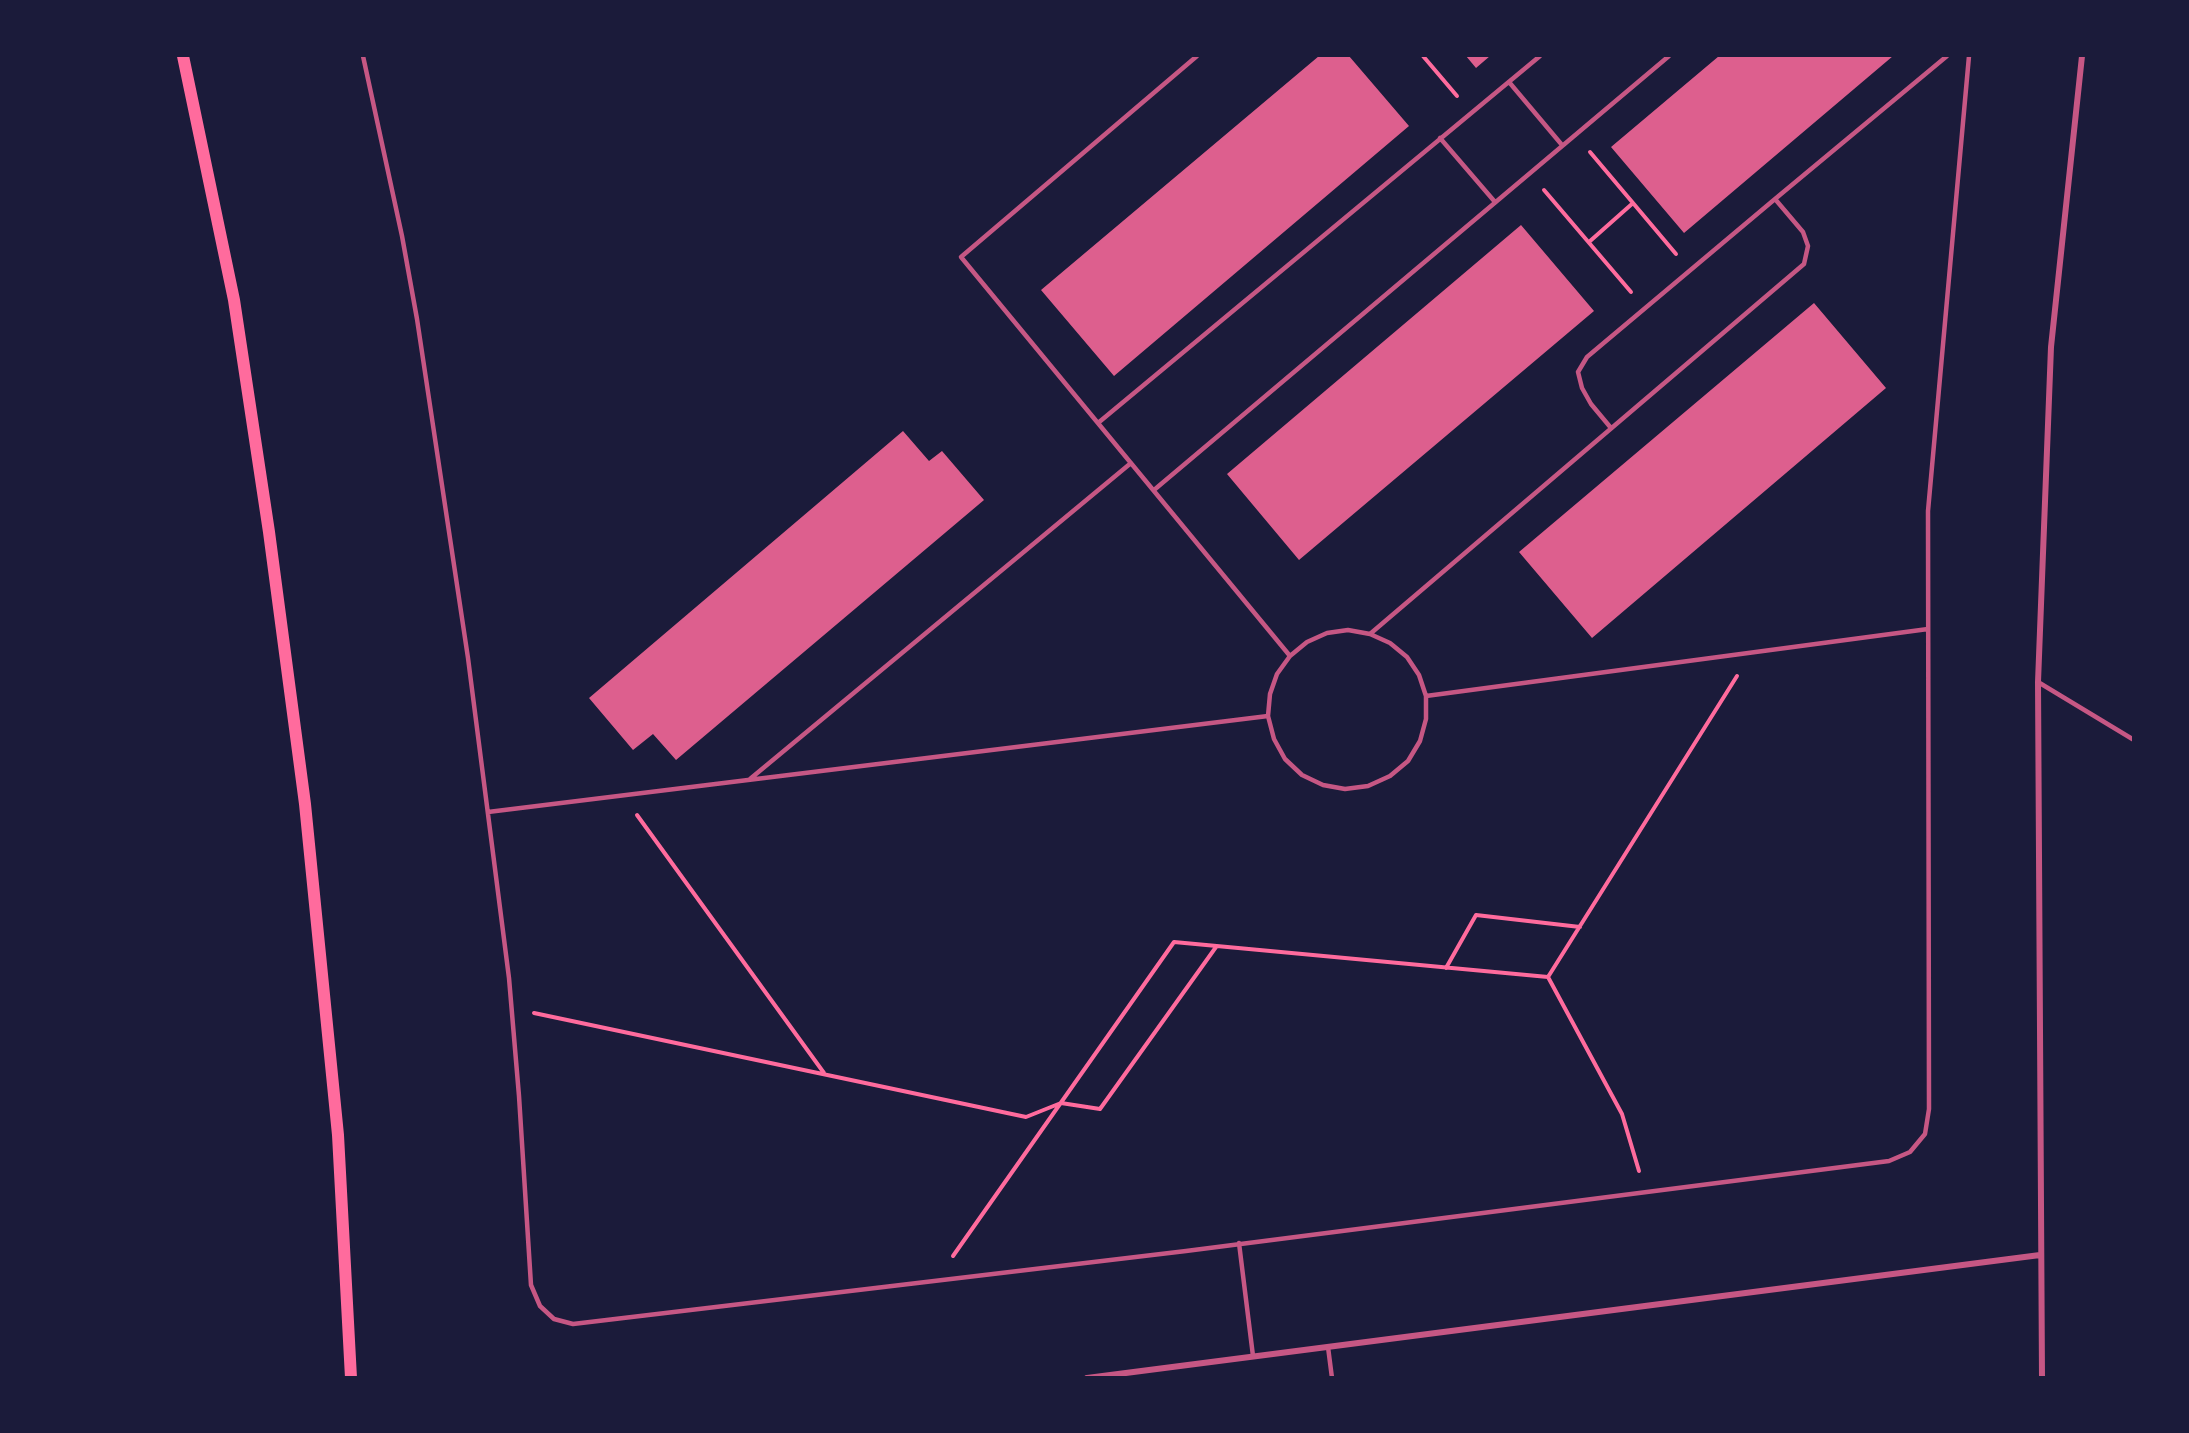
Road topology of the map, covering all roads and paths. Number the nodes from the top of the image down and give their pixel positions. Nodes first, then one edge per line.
1 (183, 56) edge
2 (363, 56) edge
3 (1197, 56) edge
4 (1423, 56) edge
5 (1540, 56) edge
6 (1669, 56) edge
7 (1947, 56) edge
8 (1969, 56) edge
9 (2082, 56) edge
10 (1509, 82) junction
11 (1472, 113) junction
12 (1575, 135) junction
13 (1440, 138) junction
14 (1562, 145) junction
15 (1529, 173) junction
16 (1775, 199) junction
17 (1495, 202) junction
18 (1633, 203) junction
19 (1589, 242) junction
20 (1690, 271) junction
21 (1646, 308) junction
22 (1098, 423) junction
23 (1611, 428) junction
24 (1131, 462) junction
25 (1154, 490) junction
26 (1928, 629) junction
27 (1370, 634) junction
28 (1751, 653) junction
29 (1290, 656) junction
30 (2038, 682) junction
31 (1426, 696) junction
32 (1268, 716) junction
33 (2133, 740) edge
34 (750, 780) junction
35 (623, 796) junction
36 (488, 812) junction
37 (1580, 927) junction
38 (1216, 947) junction
39 (1446, 968) junction
40 (1548, 977) junction
41 (512, 1008) junction
42 (825, 1074) junction
43 (1061, 1102) junction
44 (1645, 1192) junction
45 (1239, 1244) junction
46 (2040, 1256) junction
47 (935, 1280) junction
48 (1328, 1347) junction
49 (1252, 1356) junction
50 (351, 1377) edge
51 (1087, 1377) edge
52 (1332, 1377) edge
53 (2042, 1377) edge

1 - 50 main road
2 - 36 lane
3 - 22 lane
4 - 11 path
5 - 10 lane
6 - 12 lane
7 - 16 lane
8 - 26 lane
9 - 30 street
10 - 11 lane
10 - 14 lane
11 - 13 lane
12 - 14 lane
12 - 18 path
13 - 17 lane
13 - 22 lane
14 - 15 lane
15 - 17 lane
15 - 19 path
16 - 20 lane
16 - 23 lane
17 - 25 lane
18 - 19 path
18 - 20 path
19 - 21 path
20 - 21 lane
21 - 23 lane
22 - 24 lane
23 - 27 lane
24 - 25 lane
24 - 34 lane
25 - 29 lane
26 - 28 lane
26 - 44 lane
27 - 29 lane
27 - 31 lane
28 - 31 lane
28 - 37 path
29 - 32 lane
30 - 33 lane
30 - 46 street
31 - 32 lane
32 - 34 lane
34 - 35 lane
35 - 36 lane
35 - 42 path
36 - 41 lane
37 - 39 path
37 - 40 path
38 - 39 path
38 - 43 path
38 - 43 path
39 - 40 path
40 - 44 path
41 - 42 path
41 - 47 lane
42 - 43 path
43 - 47 path
44 - 45 lane
45 - 47 lane
45 - 49 lane
46 - 48 street
46 - 53 street
48 - 49 street
48 - 52 lane
49 - 51 street

